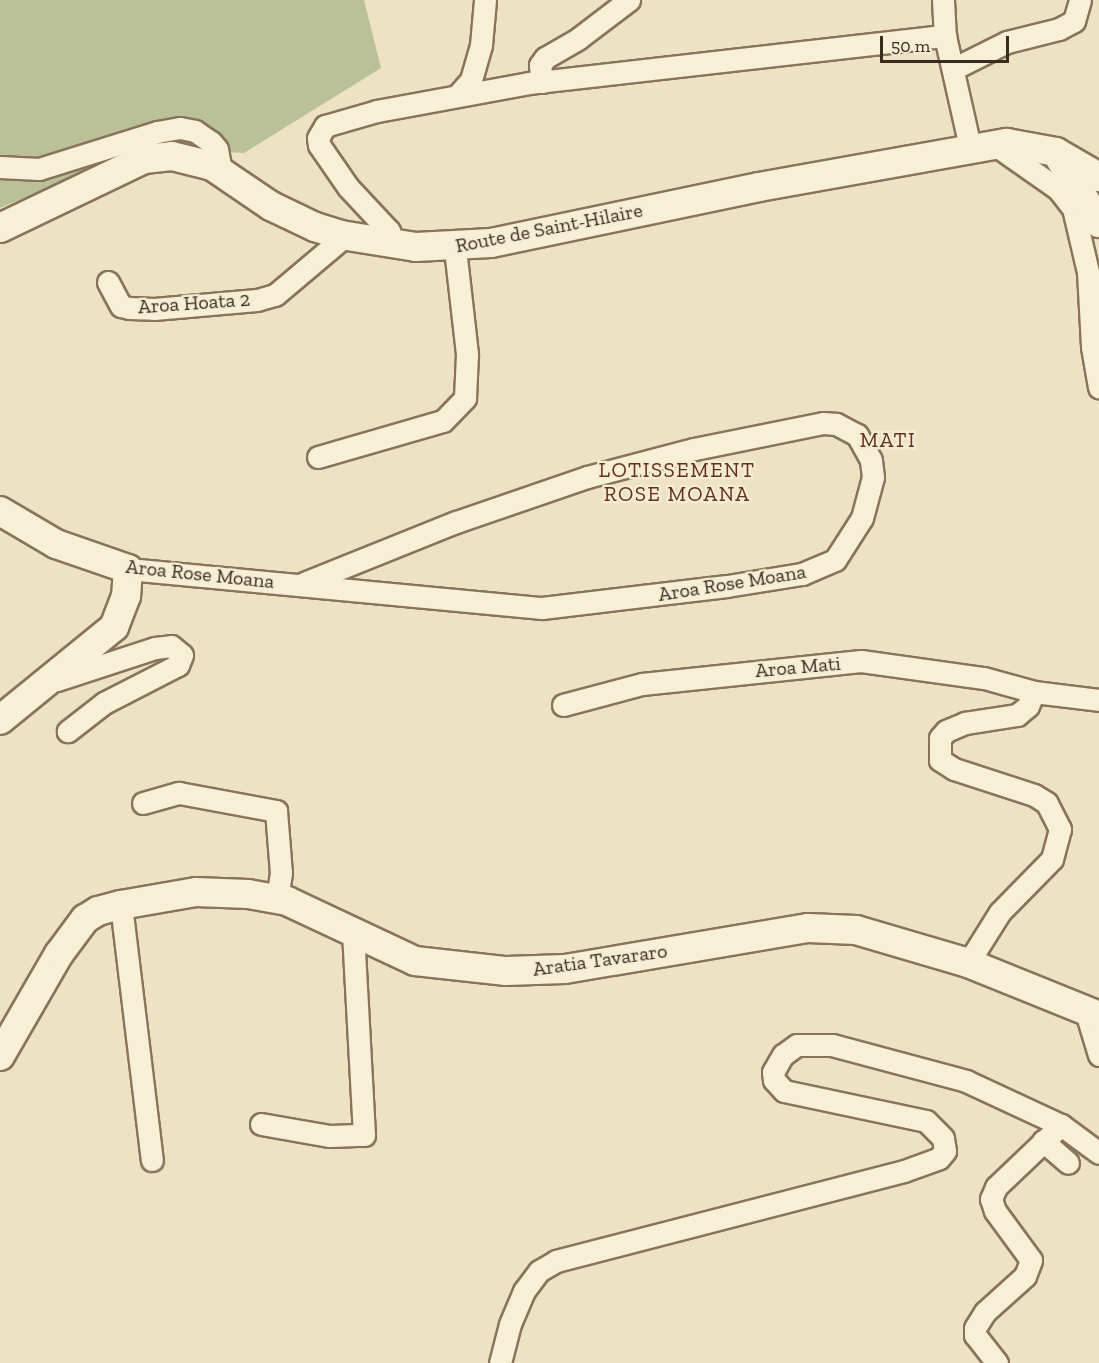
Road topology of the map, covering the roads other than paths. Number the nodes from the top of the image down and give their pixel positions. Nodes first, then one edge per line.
1 (485, 0) edge
2 (629, 0) edge
3 (943, 0) edge
4 (1080, 0) edge
5 (945, 36) junction
6 (953, 69) junction
7 (542, 82) junction
8 (458, 94) junction
9 (982, 146) junction
10 (1056, 152) junction
11 (0, 167) edge
12 (221, 171) junction
13 (1099, 177) edge
14 (1099, 223) edge
15 (0, 228) edge
16 (345, 236) junction
17 (393, 243) junction
18 (455, 248) junction
19 (108, 282) dead end
20 (1099, 387) edge
21 (318, 457) dead end
22 (0, 511) edge
23 (128, 569) junction
24 (304, 584) junction
25 (48, 683) junction
26 (1034, 692) junction
27 (1099, 700) edge
28 (563, 705) dead end
29 (0, 720) edge
30 (68, 731) dead end
31 (143, 803) dead end
32 (277, 898) junction
33 (121, 905) junction
34 (353, 932) junction
35 (968, 963) junction
36 (1093, 1014) edge
37 (1099, 1055) edge
38 (0, 1056) edge
39 (261, 1124) dead end
40 (1061, 1125) junction
41 (1043, 1142) junction
42 (1099, 1153) edge
43 (152, 1160) dead end
44 (1068, 1163) dead end
45 (500, 1363) edge
46 (997, 1363) edge

1 - 8 street
2 - 7 street
3 - 5 street
4 - 6 street
5 - 6 street
5 - 7 street
6 - 9 street
7 - 8 street
8 - 17 street
9 - 10 main road, Route de Saint-Hilaire
9 - 18 main road, Route de Saint-Hilaire
9 - 20 street
10 - 13 main road, Route de Saint-Hilaire
10 - 14 main road
11 - 12 street
12 - 15 main road, Route de Saint-Hilaire
12 - 16 main road, Route de Saint-Hilaire
16 - 17 main road, Route de Saint-Hilaire
16 - 19 street, Aroa Hoata 2
17 - 18 main road, Route de Saint-Hilaire
18 - 21 street
22 - 23 main road, Aroa Rose Moana
23 - 24 street, Aroa Rose Moana
23 - 25 main road
24 - 24 street, Aroa Rose Moana
25 - 29 main road
25 - 30 street
26 - 27 street, Aroa Mati
26 - 28 street, Aroa Mati
26 - 35 street
31 - 32 street
32 - 33 main road, Aratia Tavararo
32 - 34 main road, Aratia Tavararo
33 - 38 main road, Aratia Tavararo
33 - 43 street
34 - 35 main road, Aratia Tavararo
34 - 39 street
35 - 36 main road, Aratia Tavararo
36 - 37 street
40 - 41 street
40 - 42 street
40 - 45 street
41 - 44 street
41 - 46 street

